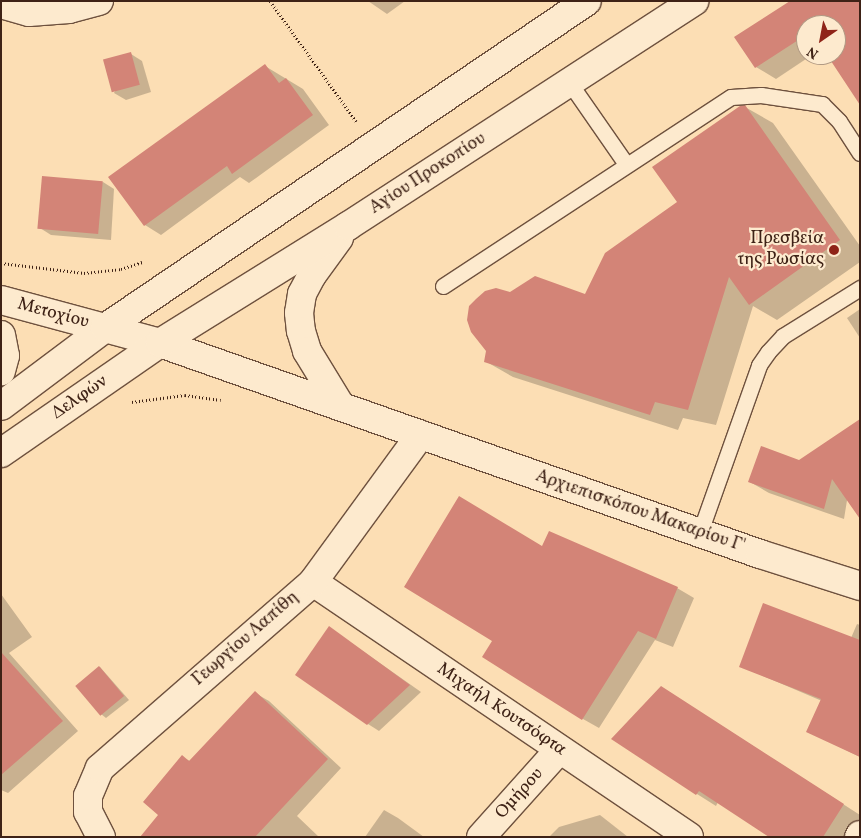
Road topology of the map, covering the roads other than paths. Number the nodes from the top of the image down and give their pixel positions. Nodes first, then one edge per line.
1 (100, 1) edge
2 (587, 1) edge
3 (694, 1) edge
4 (1, 4) edge
5 (569, 82) junction
6 (860, 152) edge
7 (626, 164) junction
8 (348, 226) junction
9 (443, 286) dead end
10 (860, 288) edge
11 (1, 300) edge
12 (105, 328) junction
13 (1, 335) edge
14 (160, 343) junction
15 (1, 371) edge
16 (340, 405) junction
17 (1, 406) edge
18 (420, 435) junction
19 (1, 453) edge
20 (700, 532) junction
21 (313, 582) junction
22 (860, 586) edge
23 (559, 750) junction
24 (101, 837) edge
25 (480, 837) edge
26 (689, 837) edge

1 - 4 street
2 - 12 street
3 - 5 street, Αγίου Προκοπίου
5 - 7 lane
5 - 8 street, Αγίου Προκοπίου
6 - 7 lane
7 - 9 lane
8 - 14 street, Αγίου Προκοπίου
8 - 16 street
10 - 20 lane
11 - 12 street, Μετοχίου
12 - 14 street, Μετοχίου
12 - 17 street
13 - 15 street
14 - 16 street
14 - 19 street, Δελφών
16 - 18 street, Αρχιεπισκόπου Μακαρίου Γ'
18 - 20 street, Αρχιεπισκόπου Μακαρίου Γ'
18 - 21 street, Γεωργίου Λαπίθη
20 - 22 street, Αρχιεπισκόπου Μακαρίου Γ'
21 - 23 street, Μιχαήλ Κουτσόφτα
21 - 24 street, Γεωργίου Λαπίθη
23 - 25 street, Ομήρου
23 - 26 street, Μιχαήλ Κουτσόφτα

